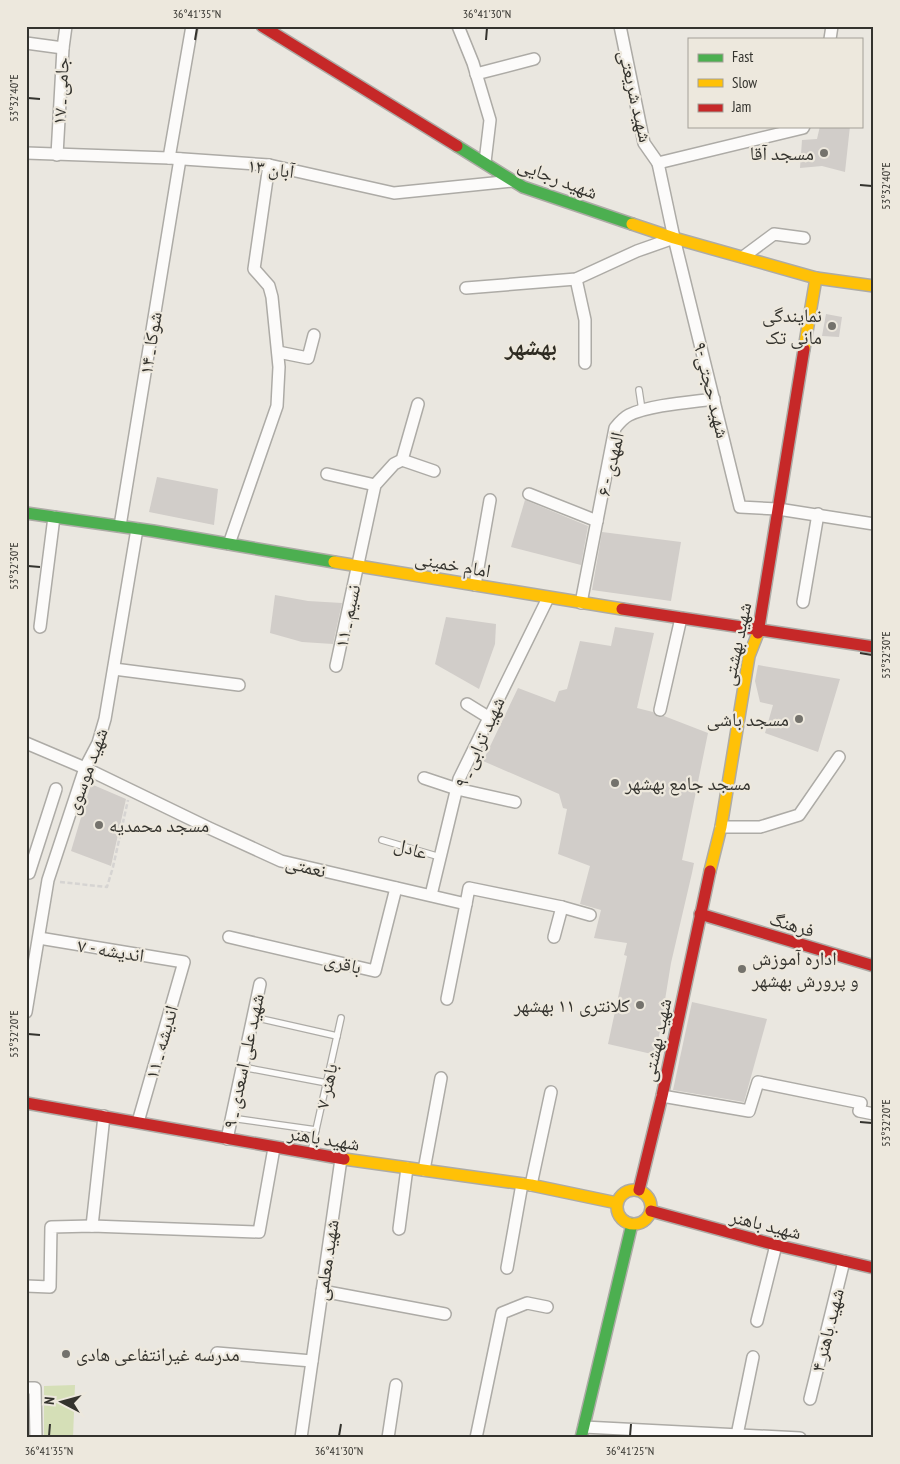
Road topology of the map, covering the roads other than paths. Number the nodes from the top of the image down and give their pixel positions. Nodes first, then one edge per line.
1 (66, 26) edge
2 (192, 26) edge
3 (262, 26) edge
4 (458, 26) edge
5 (620, 26) edge
6 (26, 43) edge
7 (63, 48) junction
8 (534, 59) dead end
9 (476, 74) junction
10 (803, 128) edge
11 (26, 153) edge
12 (57, 155) junction
13 (175, 159) junction
14 (485, 162) junction
15 (658, 163) junction
16 (269, 164) junction
17 (513, 181) junction
18 (674, 238) junction
19 (804, 238) dead end
20 (743, 257) junction
21 (816, 278) junction
22 (576, 279) junction
23 (874, 286) edge
24 (466, 288) dead end
25 (314, 335) dead end
26 (278, 352) junction
27 (585, 363) dead end
28 (639, 390) dead end
29 (714, 399) junction
30 (418, 404) dead end
31 (642, 410) junction
32 (402, 460) junction
33 (434, 471) dead end
34 (327, 474) dead end
35 (375, 485) junction
36 (529, 494) dead end
37 (490, 500) dead end
38 (778, 509) junction
39 (26, 513) edge
40 (818, 514) junction
41 (54, 517) junction
42 (597, 521) junction
43 (874, 524) edge
44 (120, 526) junction
45 (137, 529) junction
46 (228, 544) junction
47 (358, 566) junction
48 (475, 585) junction
49 (548, 598) junction
50 (803, 602) dead end
51 (581, 603) junction
52 (681, 618) junction
53 (40, 627) dead end
54 (759, 630) junction
55 (874, 643) edge
56 (873, 647) edge
57 (336, 666) dead end
58 (114, 669) junction
59 (239, 685) dead end
60 (467, 704) dead end
61 (660, 710) dead end
62 (488, 717) junction
63 (26, 743) edge
64 (839, 757) dead end
65 (85, 768) junction
66 (424, 778) dead end
67 (56, 789) dead end
68 (457, 789) junction
69 (515, 802) dead end
70 (721, 827) junction
71 (382, 840) dead end
72 (440, 857) junction
73 (28, 872) edge
74 (48, 880) junction
75 (396, 888) junction
76 (431, 895) junction
77 (466, 904) junction
78 (562, 907) junction
79 (700, 914) junction
80 (590, 915) dead end
81 (228, 937) dead end
82 (554, 937) dead end
83 (39, 938) junction
84 (184, 962) joint
85 (874, 966) edge
86 (260, 984) dead end
87 (28, 987) edge
88 (447, 999) dead end
89 (26, 1012) edge
90 (253, 1018) junction
91 (341, 1018) dead end
92 (337, 1036) junction
93 (242, 1067) junction
94 (441, 1078) dead end
95 (327, 1083) junction
96 (551, 1092) dead end
97 (662, 1096) junction
98 (26, 1103) edge
99 (874, 1114) edge
100 (104, 1116) junction
101 (231, 1118) junction
102 (138, 1122) junction
103 (316, 1130) junction
104 (227, 1139) junction
105 (274, 1148) junction
106 (311, 1154) junction
107 (341, 1159) junction
108 (407, 1168) junction
109 (424, 1170) junction
110 (526, 1184) junction
111 (639, 1190) junction
112 (617, 1203) junction
113 (651, 1211) junction
114 (632, 1224) junction
115 (92, 1226) junction
116 (399, 1229) dead end
117 (776, 1245) junction
118 (844, 1261) junction
119 (508, 1268) dead end
120 (874, 1268) edge
121 (26, 1286) edge
122 (322, 1291) junction
123 (547, 1307) dead end
124 (445, 1314) dead end
125 (757, 1321) dead end
126 (217, 1353) dead end
127 (753, 1357) dead end
128 (312, 1361) junction
129 (396, 1385) dead end
130 (26, 1388) edge
131 (810, 1399) dead end
132 (582, 1432) edge
133 (737, 1435) junction
134 (36, 1438) edge
135 (301, 1438) edge
136 (388, 1438) edge
137 (476, 1438) edge
138 (800, 1438) edge

1 - 7 street, جامی ـ ۱۷
2 - 13 street, شوکا ـ ۱۴
3 - 14 street, شهید رجایی
4 - 9 street
5 - 15 street, شهید شریعتی
6 - 7 street
7 - 12 street, جامی ـ ۱۷
8 - 9 street
9 - 14 street
10 - 15 street
11 - 12 street, ۱۳ آبان
12 - 13 street, ۱۳ آبان
13 - 16 street, ۱۳ آبان
13 - 44 street, شوکا ـ ۱۴
14 - 17 street, شهید رجایی
15 - 18 street, شهید حجتی-۹
16 - 17 street, ۱۳ آبان
16 - 26 street
17 - 18 street, شهید رجایی
18 - 20 street, شهید رجایی
18 - 22 street
18 - 29 street, شهید حجتی-۹
19 - 20 street
20 - 21 street, شهید رجایی
21 - 23 street, شهید رجایی
21 - 38 street, شهید بهشتی
22 - 24 street
22 - 27 street
25 - 26 street
26 - 46 street
28 - 31 lane
29 - 31 street, المهدی - ۶
29 - 38 street, شهید حجتی-۹
30 - 32 street
31 - 42 street, المهدی - ۶
32 - 33 street
32 - 35 street
34 - 35 street
35 - 47 street, نسیم ـ ۱۱
36 - 42 street
37 - 48 street
38 - 40 street
38 - 54 street, شهید بهشتی
39 - 41 street, امام خمینی
40 - 43 street
40 - 50 street
41 - 44 street, امام خمینی
41 - 53 street
42 - 51 street, المهدی - ۶
44 - 45 street, امام خمینی
45 - 46 street, امام خمینی
45 - 58 street, شهید موسوی
46 - 47 street, امام خمینی
47 - 48 street, امام خمینی
47 - 57 street, نسیم ـ ۱۱
48 - 49 street, امام خمینی
49 - 51 street, امام خمینی
49 - 62 street, شهید ترابی ـ ۹
51 - 52 street, امام خمینی
52 - 54 street, امام خمینی
52 - 61 street
54 - 56 street, امام خمینی
54 - 70 street, شهید بهشتی
55 - 56 street
58 - 59 street
58 - 65 street, شهید موسوی
60 - 62 street
62 - 68 street, شهید ترابی ـ ۹
63 - 65 street, نعمتی
64 - 70 street
65 - 74 street, شهید موسوی
65 - 75 street, نعمتی
66 - 68 street
67 - 73 street
68 - 69 street
68 - 72 street, شهید ترابی ـ ۹
70 - 79 street, شهید بهشتی
71 - 72 lane, عادل
72 - 76 street, شهید ترابی ـ ۹
73 - 74 street
74 - 83 street, شهید موسوی
75 - 76 street, نعمتی
75 - 81 street, باقری
76 - 77 street, نعمتی
77 - 78 street
77 - 88 street
78 - 80 street
78 - 82 street
79 - 85 street, فرهنگ
79 - 97 street, شهید بهشتی
83 - 84 street, اندیشه - ۷
83 - 87 street, شهید موسوی
84 - 102 street, اندیشه ـ ۱۱
86 - 90 street, شهید علی اسعدی ـ ۹
87 - 89 street, شهید موسوی
90 - 92 lane
90 - 93 street, شهید علی اسعدی ـ ۹
91 - 92 lane, باهنر ۷
92 - 95 lane, باهنر ۷
93 - 95 lane
93 - 101 street, شهید علی اسعدی ـ ۹
94 - 109 street
95 - 103 lane, باهنر ۷
96 - 110 street
97 - 99 street
97 - 111 street, شهید بهشتی
98 - 100 street, شهید باهنر
100 - 102 street, شهید باهنر
100 - 115 street
101 - 103 lane
101 - 104 street, شهید علی اسعدی ـ ۹
102 - 104 street, شهید باهنر
103 - 106 lane, باهنر ۷
104 - 105 street, شهید باهنر
105 - 106 street, شهید باهنر
105 - 115 street
106 - 107 street, شهید باهنر
107 - 108 street, شهید باهنر
107 - 122 street, شهید معلمی
108 - 109 street, شهید باهنر
108 - 116 street
109 - 110 street, شهید باهنر
110 - 112 street, شهید باهنر
110 - 119 street
111 - 112 street
111 - 113 street
112 - 114 street
113 - 114 street
113 - 117 street, شهید باهنر
114 - 132 street
115 - 121 street
117 - 118 street, شهید باهنر
117 - 125 street
118 - 120 street, شهید باهنر
118 - 131 street, شهید باهنر ۴
122 - 124 street
122 - 128 street, شهید معلمی
123 - 137 street
126 - 128 street
127 - 133 street
128 - 135 street, شهید معلمی
129 - 136 street
130 - 134 street
132 - 133 street
133 - 138 street

